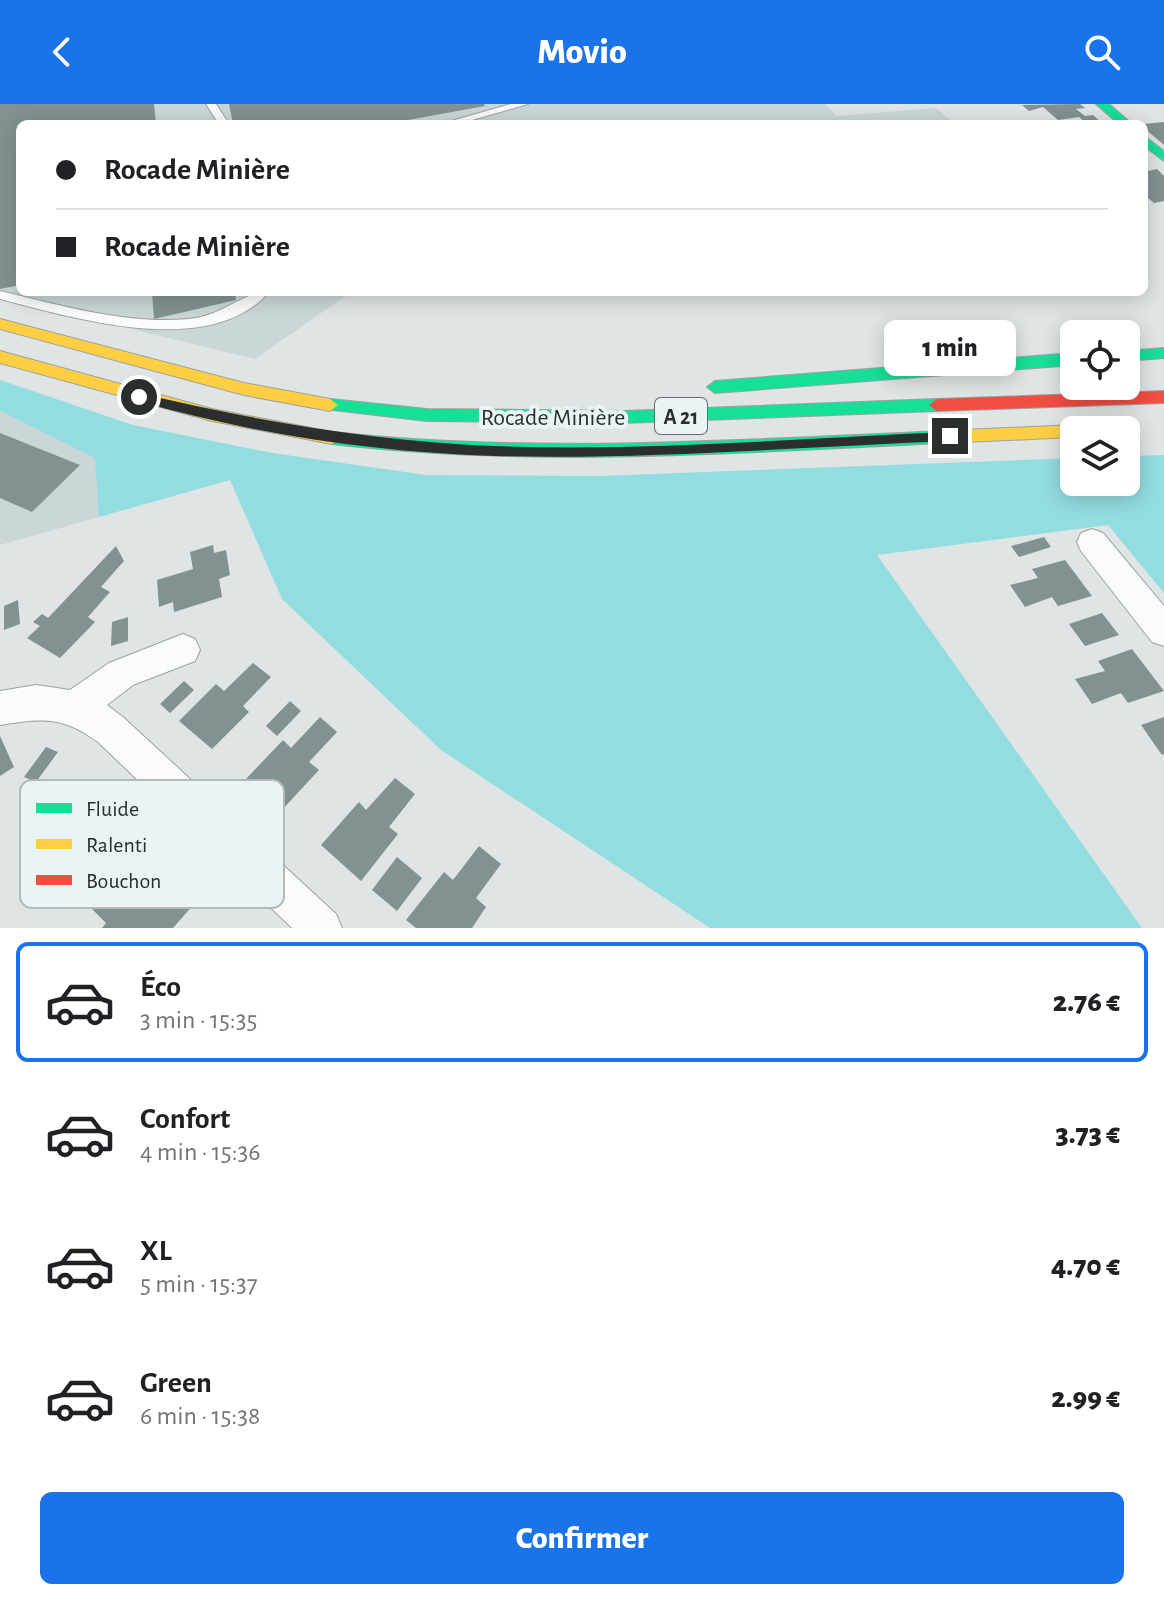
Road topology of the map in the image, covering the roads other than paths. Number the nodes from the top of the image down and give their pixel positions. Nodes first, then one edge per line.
1 (523, 104) edge
2 (1102, 104) edge
3 (461, 120) edge
4 (1121, 120) edge
5 (1148, 144) edge
6 (1164, 157) edge
7 (0, 295) edge
8 (256, 296) edge
9 (0, 324) edge
10 (1164, 353) edge
11 (1140, 355) edge
12 (0, 357) edge
13 (1060, 360) edge
14 (202, 379) junction
15 (691, 389) dead end
16 (1164, 397) edge
17 (576, 398) dead end
18 (1060, 432) edge
19 (1092, 542) dead end
20 (1164, 631) edge
21 (183, 650) dead end
22 (0, 708) edge
23 (75, 708) junction
24 (164, 780) edge
25 (284, 892) edge
26 (322, 928) edge

1 - 3 lane
2 - 4 main road
5 - 6 main road
7 - 8 lane
9 - 14 main road, Rocade Minière / A 21
10 - 11 main road
12 - 18 main road, Rocade Minière / A 21
13 - 15 main road
14 - 16 main road, Rocade Minière / A 21
14 - 17 main road
19 - 20 street
21 - 23 street
22 - 23 street
23 - 24 street
25 - 26 street

